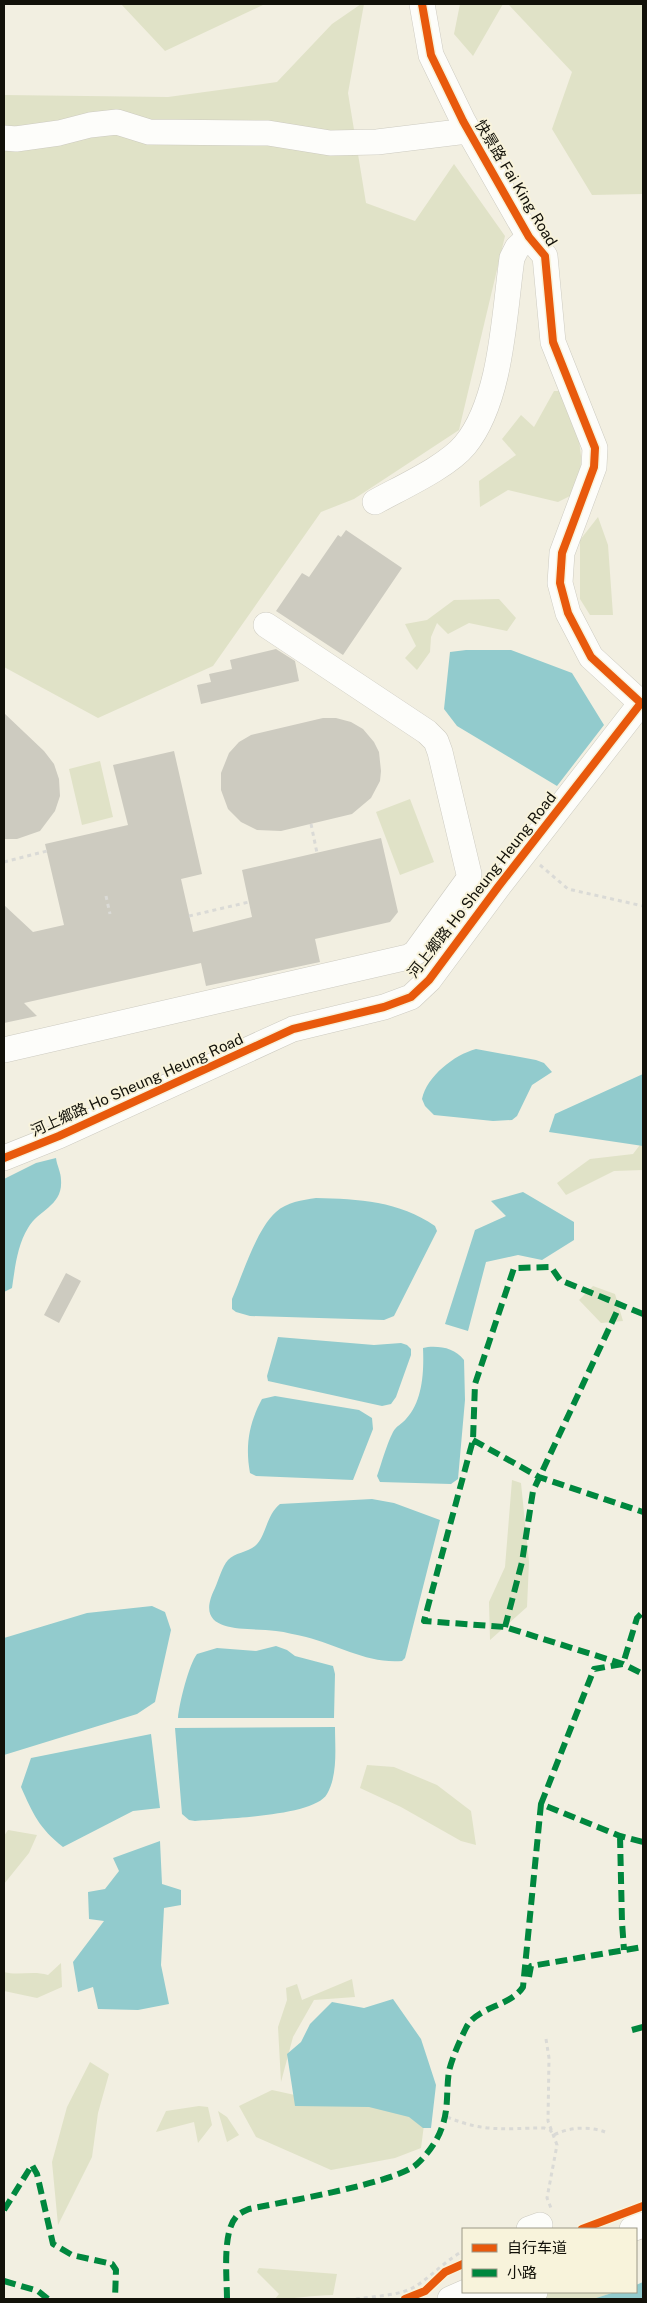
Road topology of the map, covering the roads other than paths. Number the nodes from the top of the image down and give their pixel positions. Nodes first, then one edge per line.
1 (422, 4) edge
2 (468, 130) junction
3 (4, 138) edge
4 (529, 237) junction
5 (375, 502) dead end
6 (266, 625) dead end
7 (642, 703) edge
8 (4, 1050) edge
9 (4, 1158) edge
10 (464, 2293) edge
11 (527, 2293) edge
12 (450, 2299) edge
13 (481, 2299) edge

1 - 2 street, 快景路 Fai King Road
2 - 3 street
2 - 4 street, 快景路 Fai King Road
4 - 5 street
4 - 7 street, 快景路 Fai King Road
6 - 8 street
7 - 9 street, 河上鄉路 Ho Sheung Heung Road
10 - 12 street
11 - 13 street

